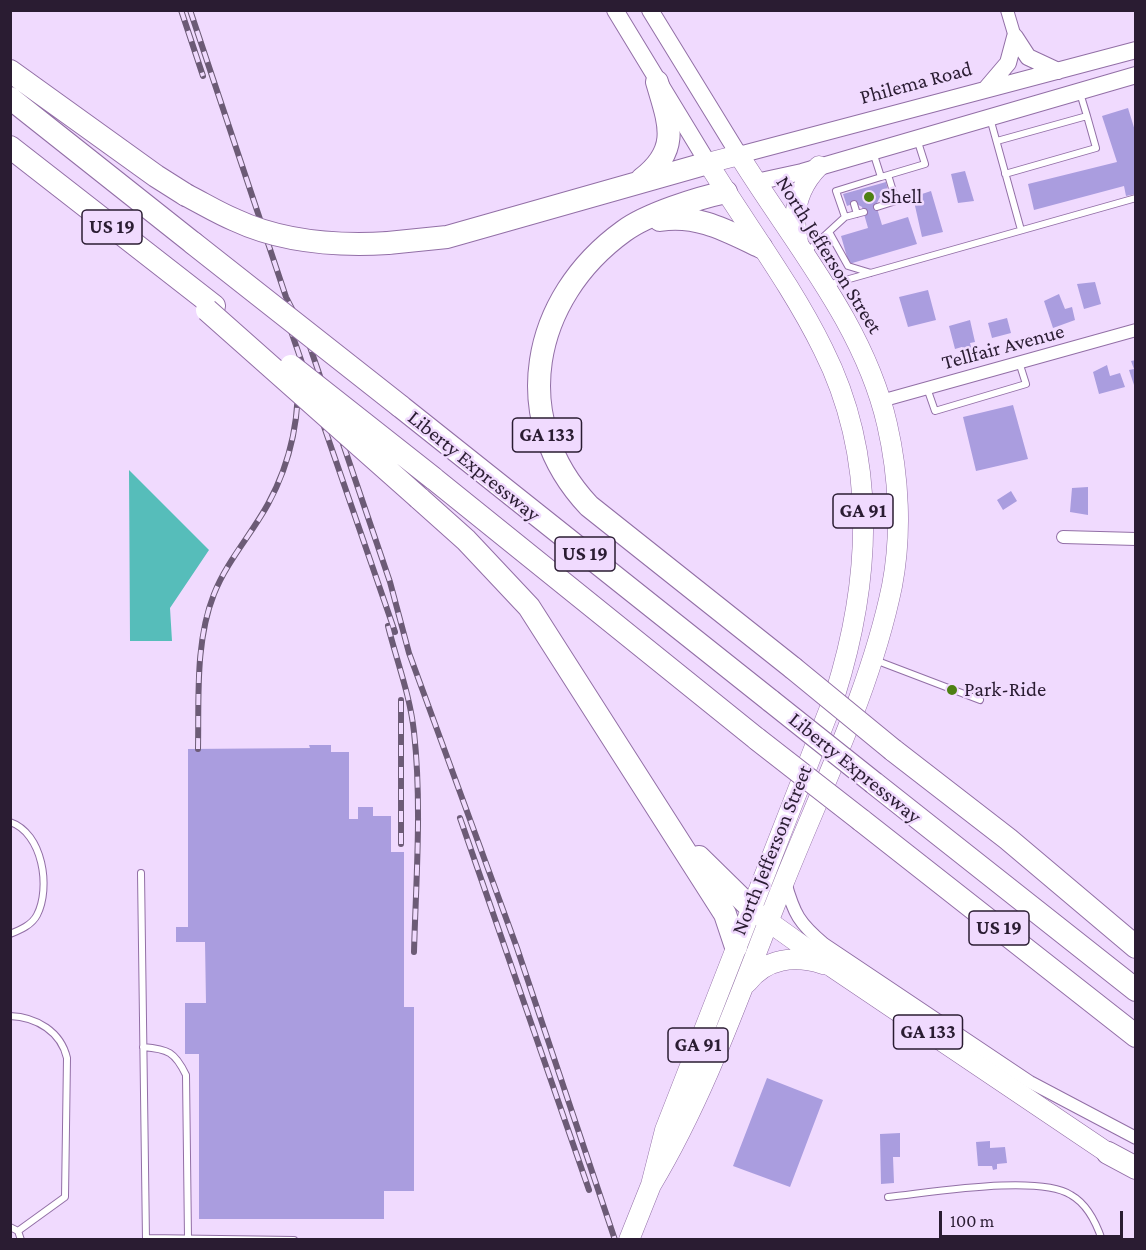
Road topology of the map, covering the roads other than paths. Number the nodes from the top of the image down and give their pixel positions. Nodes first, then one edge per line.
1 (615, 10) edge
2 (650, 10) edge
3 (1007, 10) edge
4 (1015, 37) junction
5 (1136, 50) edge
6 (10, 71) edge
7 (1058, 71) junction
8 (1136, 75) edge
9 (657, 82) junction
10 (985, 90) junction
11 (1080, 92) junction
12 (10, 98) edge
13 (1087, 116) junction
14 (990, 117) junction
15 (917, 138) junction
16 (997, 141) junction
17 (10, 147) edge
18 (873, 151) junction
19 (739, 155) junction
20 (708, 163) junction
21 (819, 166) junction
22 (1005, 174) junction
23 (880, 179) junction
24 (638, 182) junction
25 (756, 182) junction
26 (726, 192) junction
27 (880, 197) dead end
28 (1136, 198) edge
29 (854, 204) dead end
30 (845, 217) junction
31 (640, 223) junction
32 (1021, 230) junction
33 (829, 232) junction
34 (761, 247) junction
35 (802, 252) junction
36 (872, 273) junction
37 (825, 286) junction
38 (211, 308) junction
39 (1136, 330) edge
40 (1019, 362) junction
41 (927, 388) junction
42 (881, 400) junction
43 (1063, 537) dead end
44 (1136, 539) edge
45 (872, 658) junction
46 (980, 700) dead end
47 (10, 822) edge
48 (672, 831) junction
49 (141, 873) dead end
50 (785, 881) junction
51 (760, 915) junction
52 (10, 934) edge
53 (1136, 946) edge
54 (736, 947) junction
55 (832, 967) junction
56 (1136, 990) edge
57 (741, 996) junction
58 (10, 1016) edge
59 (1136, 1036) edge
60 (143, 1047) junction
61 (1136, 1138) edge
62 (1108, 1153) joint
63 (1135, 1174) edge
64 (651, 1185) junction
65 (888, 1197) dead end
66 (10, 1227) edge
67 (18, 1231) junction
68 (188, 1238) junction
69 (21, 1239) edge
70 (146, 1239) edge
71 (294, 1239) edge
72 (629, 1239) edge
73 (1101, 1239) edge

1 - 9 main road
2 - 19 main road, North Jefferson Street
3 - 4 street
4 - 7 main road
4 - 10 main road
5 - 7 main road, Philema Road
6 - 24 highway, bridge
7 - 10 main road, Philema Road
8 - 11 main road
9 - 20 main road
9 - 24 highway
10 - 19 main road, Philema Road
11 - 13 lane
11 - 14 main road
12 - 56 highway, Liberty Expressway / US 19, bridge
13 - 16 lane
13 - 22 lane
14 - 15 main road
14 - 16 lane
15 - 18 main road
15 - 23 lane
16 - 22 lane
17 - 38 highway, US 19
18 - 21 main road
18 - 23 lane
19 - 20 main road, Philema Road
19 - 25 main road, North Jefferson Street
20 - 24 highway
20 - 26 main road, GA 91
21 - 25 main road
21 - 35 main road
22 - 32 lane
23 - 27 lane
23 - 30 lane
25 - 26 main road, GA 133
25 - 35 main road, North Jefferson Street
26 - 31 highway, GA 133
26 - 34 main road, GA 91
28 - 32 lane
29 - 30 lane
30 - 33 lane
31 - 34 highway
31 - 53 highway, GA 133, bridge
32 - 36 lane
33 - 35 lane
33 - 36 lane
34 - 51 main road, North Jefferson Street / GA 91
35 - 37 main road, North Jefferson Street / GA 91
36 - 37 lane
37 - 42 main road, North Jefferson Street / GA 91
38 - 48 highway, bridge
38 - 59 highway, Liberty Expressway / US 19, bridge
39 - 40 street, Tellfair Avenue
40 - 41 street, Tellfair Avenue
40 - 41 lane
41 - 42 street, Tellfair Avenue
42 - 45 main road, North Jefferson Street / GA 91
43 - 44 street
45 - 46 lane
45 - 50 main road, North Jefferson Street / GA 91
47 - 52 lane
48 - 51 highway
48 - 54 highway
49 - 60 lane
50 - 51 main road, North Jefferson Street / GA 91
50 - 61 street
51 - 54 main road, North Jefferson Street / GA 91
51 - 55 main road, GA 133
51 - 57 main road, North Jefferson Street / GA 91
54 - 64 main road, North Jefferson Street / GA 91
55 - 57 main road
55 - 62 main road, GA 133
57 - 64 main road, North Jefferson Street / GA 91
58 - 67 lane
60 - 68 lane
60 - 70 lane
62 - 63 highway, GA 133
64 - 72 main road, North Jefferson Street / GA 91
65 - 73 lane
66 - 67 lane
67 - 69 lane
68 - 70 lane
68 - 71 lane

